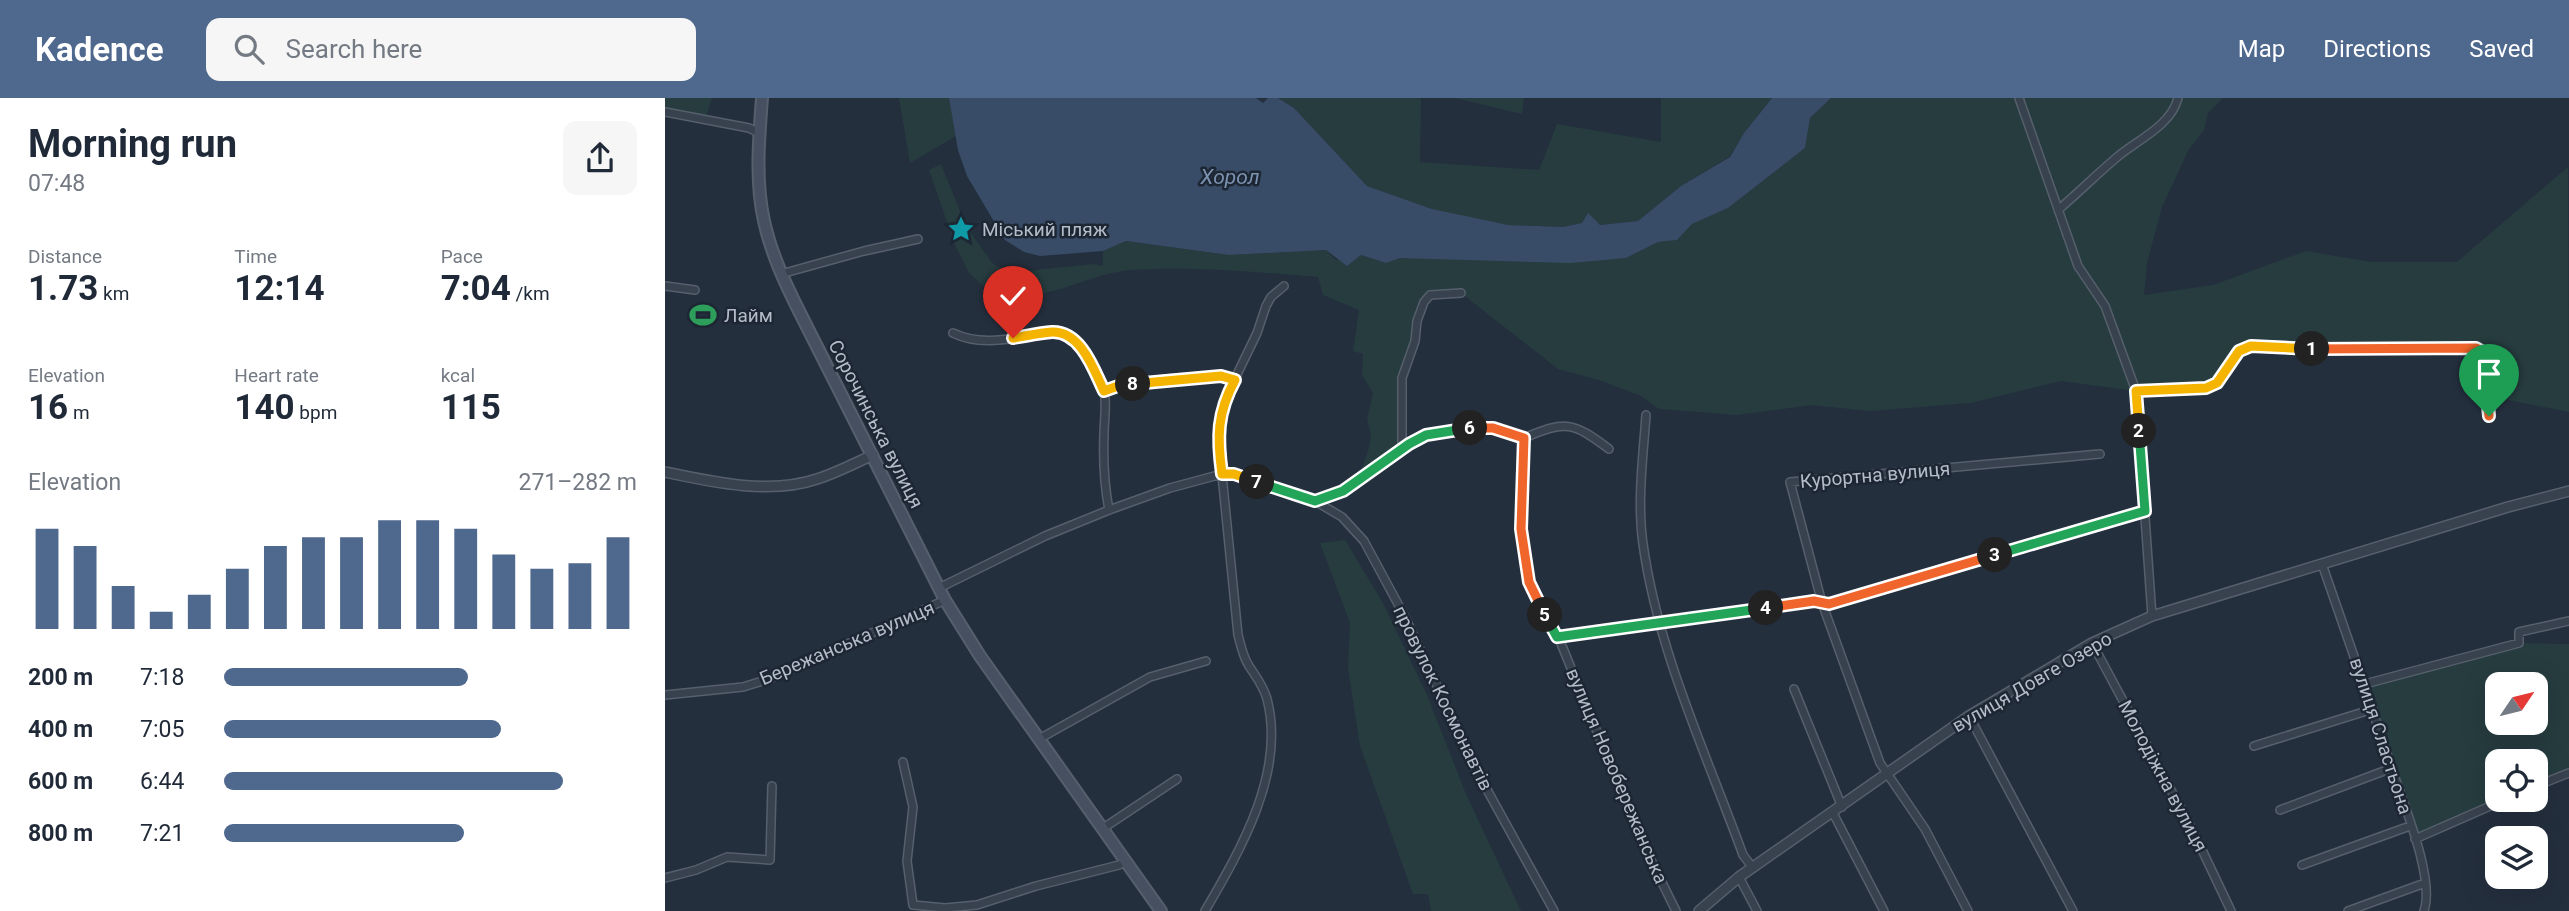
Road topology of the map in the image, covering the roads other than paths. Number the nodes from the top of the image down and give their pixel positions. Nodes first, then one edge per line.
1 (762, 98) edge
2 (2019, 98) edge
3 (2178, 98) edge
4 (665, 112) edge
5 (759, 133) junction
6 (2058, 210) junction
7 (918, 239) dead end
8 (781, 274) junction
9 (665, 286) edge
10 (1284, 286) dead end
11 (695, 290) dead end
12 (1461, 293) dead end
13 (953, 333) dead end
14 (1235, 380) junction
15 (1104, 391) junction
16 (2136, 391) junction
17 (1646, 415) dead end
18 (2489, 416) dead end
19 (1524, 438) junction
20 (1402, 449) junction
21 (1609, 449) dead end
22 (2100, 454) dead end
23 (873, 455) junction
24 (665, 472) edge
25 (1222, 474) junction
26 (2569, 491) edge
27 (1315, 501) junction
28 (1109, 510) junction
29 (2145, 511) junction
30 (2322, 564) junction
31 (939, 588) junction
32 (945, 600) junction
33 (1822, 603) junction
34 (2152, 616) junction
35 (2569, 621) edge
36 (1660, 623) junction
37 (1557, 637) junction
38 (2092, 643) junction
39 (1206, 661) dead end
40 (2365, 684) junction
41 (1794, 689) dead end
42 (665, 695) edge
43 (2373, 709) junction
44 (1969, 716) junction
45 (1039, 739) junction
46 (2254, 746) dead end
47 (904, 762) dead end
48 (2392, 768) junction
49 (2569, 773) edge
50 (1887, 774) junction
51 (1177, 779) dead end
52 (2548, 781) edge
53 (772, 786) dead end
54 (2485, 808) edge
55 (1838, 810) junction
56 (2280, 810) dead end
57 (2410, 826) junction
58 (1102, 828) junction
59 (2415, 839) junction
60 (1126, 861) junction
61 (2302, 865) dead end
62 (1753, 868) junction
63 (1739, 877) junction
64 (665, 878) edge
65 (2425, 883) junction
66 (1161, 911) edge
67 (1205, 911) edge
68 (1554, 911) edge
69 (1677, 911) edge
70 (1699, 911) edge
71 (1757, 911) edge
72 (1884, 911) edge
73 (1968, 911) edge
74 (2073, 911) edge
75 (2231, 911) edge
76 (2348, 911) edge
77 (2424, 911) edge

1 - 5 main road, Сорочинська вулиця
2 - 6 street
3 - 6 street
4 - 5 street
5 - 8 main road, Сорочинська вулиця
6 - 16 street
7 - 8 street
8 - 23 main road, Сорочинська вулиця
9 - 11 street
10 - 14 street
12 - 20 street
13 - 15 street
14 - 15 street
14 - 25 street
15 - 28 street
16 - 18 street
16 - 29 street
17 - 36 street
19 - 20 street
19 - 21 street
19 - 37 street, вулиця Новобережанська
20 - 27 street
22 - 33 street, Курортна вулиця
23 - 24 street
23 - 31 main road, Сорочинська вулиця
25 - 27 street, Бережанська вулиця
25 - 28 street, Бережанська вулиця
25 - 67 street
26 - 30 street, вулиця Довге Озеро
27 - 68 street, провулок Космонавтів
28 - 31 street, Бережанська вулиця
29 - 33 street
29 - 34 street
30 - 34 street, вулиця Довге Озеро
30 - 40 street, вулиця Сластьона
31 - 32 main road, Сорочинська вулиця
32 - 42 street, Бережанська вулиця
32 - 45 main road, Сорочинська вулиця
33 - 36 street
33 - 50 street, Курортна вулиця
34 - 38 street, вулиця Довге Озеро
35 - 40 street
36 - 37 street
36 - 62 street
37 - 69 street, вулиця Новобережанська
38 - 44 street, вулиця Довге Озеро
38 - 75 street, Молодіжна вулиця
39 - 45 street
40 - 43 street, вулиця Сластьона
41 - 55 street
43 - 46 street
43 - 48 street, вулиця Сластьона
44 - 50 street, вулиця Довге Озеро
44 - 74 street
45 - 58 main road, Сорочинська вулиця
47 - 60 street
48 - 56 street
48 - 57 street, вулиця Сластьона
49 - 52 street
50 - 55 street, вулиця Довге Озеро
50 - 73 street, Курортна вулиця
51 - 58 street
53 - 64 street
54 - 59 street
55 - 62 street, вулиця Довге Озеро
55 - 72 street
57 - 59 street, вулиця Сластьона
57 - 61 street
58 - 60 main road, Сорочинська вулиця
59 - 65 street, вулиця Сластьона
60 - 66 main road, Сорочинська вулиця
62 - 63 street, вулиця Довге Озеро
63 - 70 street, вулиця Довге Озеро
63 - 71 street
65 - 76 street
65 - 77 street, вулиця Сластьона

